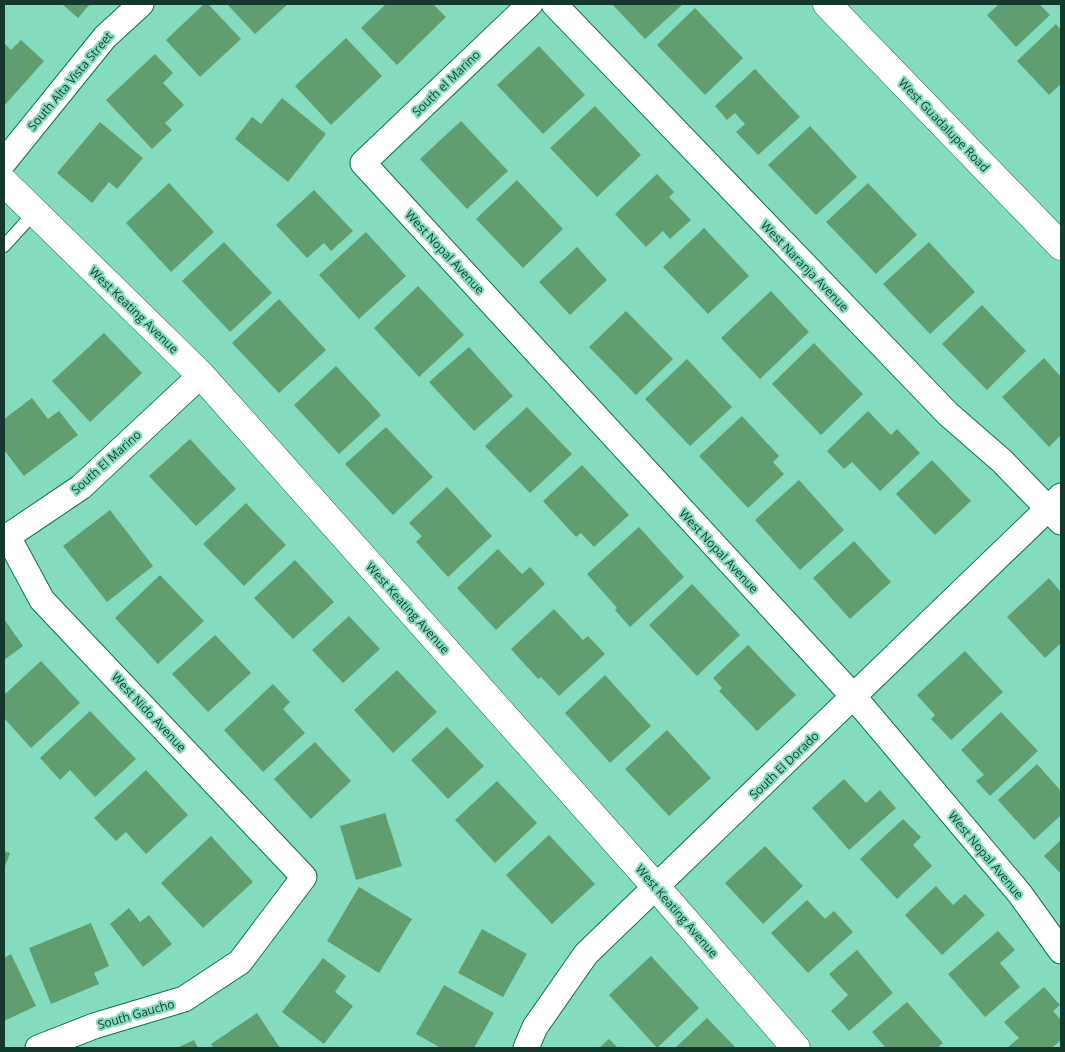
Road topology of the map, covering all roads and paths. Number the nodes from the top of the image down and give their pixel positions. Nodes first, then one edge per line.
1 (141, 4) edge
2 (530, 4) edge
3 (554, 4) edge
4 (827, 4) edge
5 (4, 162) edge
6 (363, 163) joint
7 (4, 182) edge
8 (34, 213) junction
9 (1059, 241) edge
10 (4, 246) edge
11 (201, 375) junction
12 (1057, 509) edge
13 (6, 538) edge
14 (854, 697) junction
15 (304, 877) joint
16 (657, 888) junction
17 (1061, 951) edge
18 (38, 1048) edge
19 (526, 1048) edge
20 (796, 1048) edge

1 - 5 street, South Alta Vista Street
2 - 6 street, South el Marino
3 - 12 street, West Naranja Avenue
4 - 9 street, West Guadalupe Road
6 - 14 street, West Nopal Avenue
7 - 8 street, West Keating Avenue
8 - 10 lane
8 - 11 street, West Keating Avenue
11 - 13 street, South El Marino
11 - 16 street, West Keating Avenue
12 - 14 street, South El Dorado
13 - 15 street, West Nido Avenue
14 - 16 street, South El Dorado
14 - 17 street, West Nopal Avenue
15 - 18 street, South Gaucho
16 - 19 street, South El Dorado
16 - 20 street, West Keating Avenue

